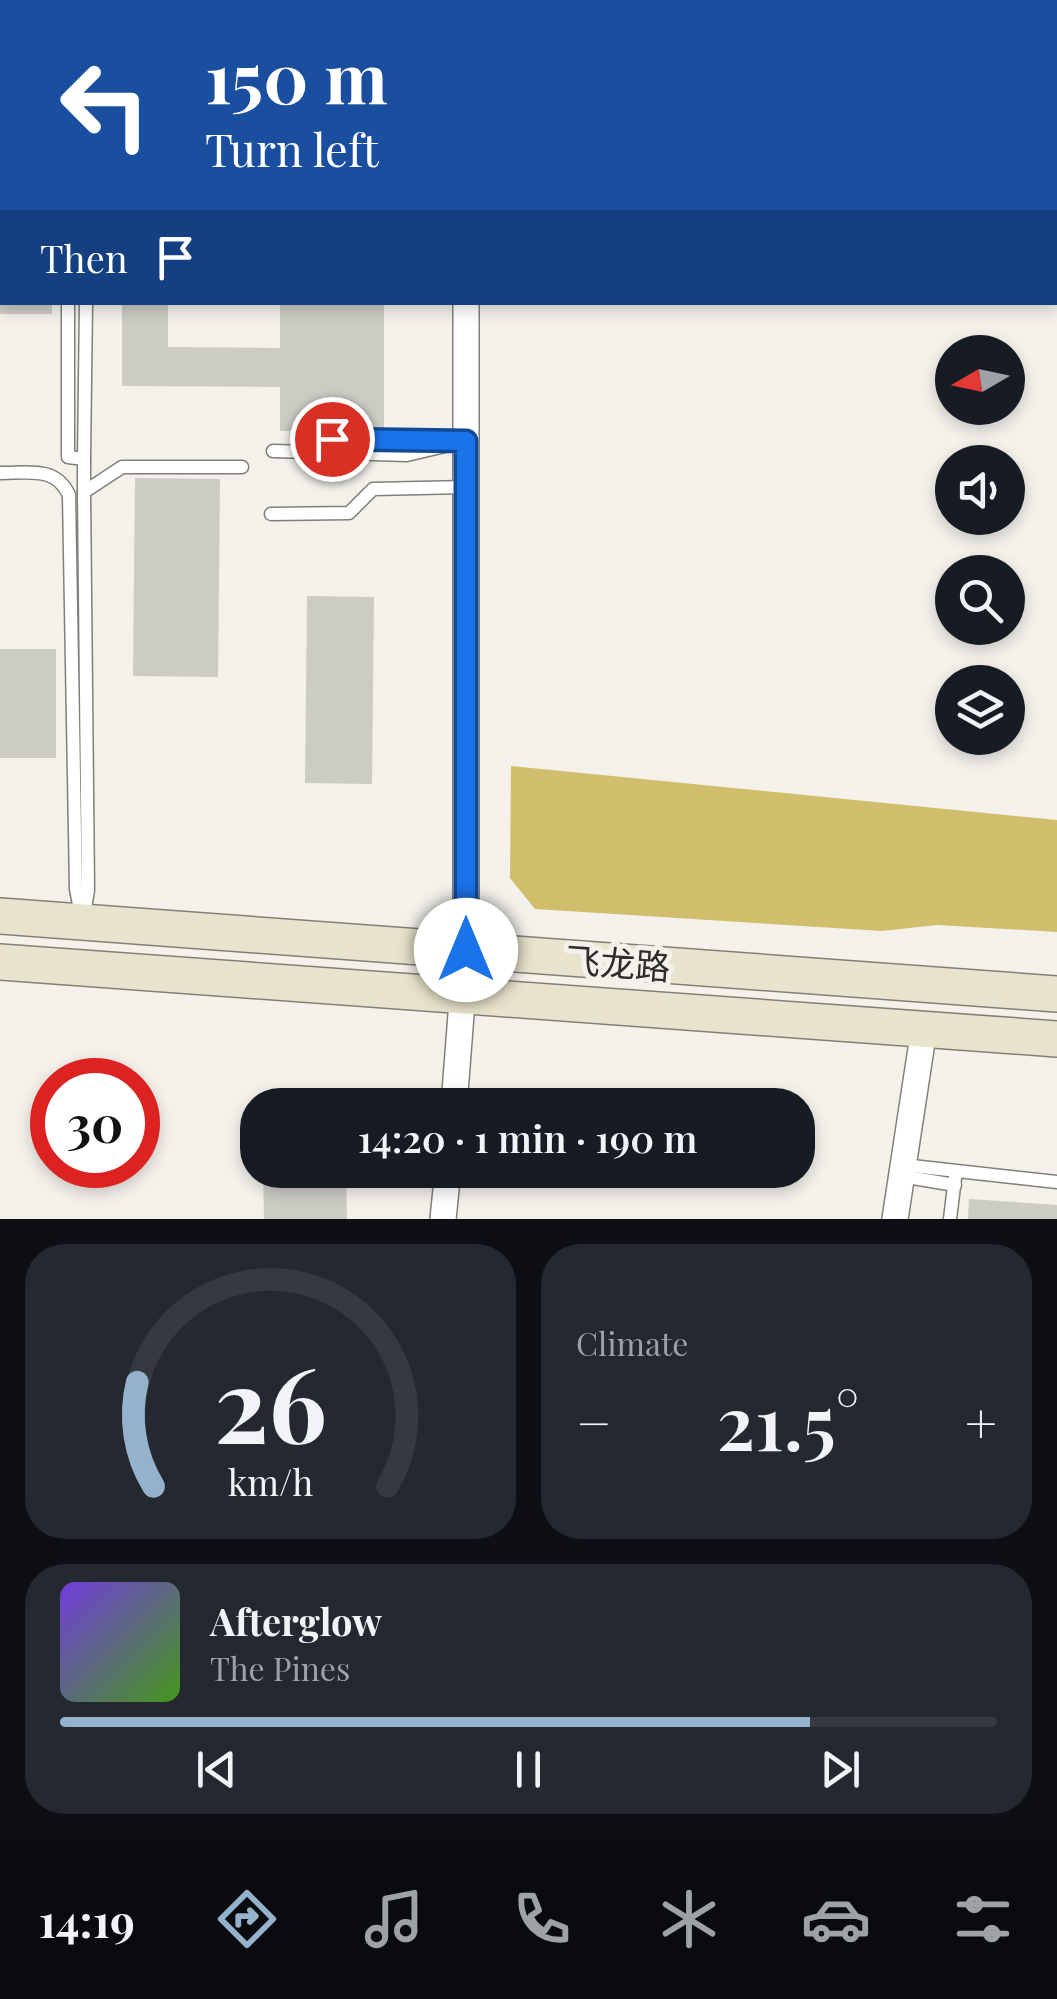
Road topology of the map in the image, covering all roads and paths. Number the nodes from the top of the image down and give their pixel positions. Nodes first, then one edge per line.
1 (68, 305) edge
2 (86, 305) edge
3 (466, 305) edge
4 (332, 439) dead end
5 (466, 441) junction
6 (273, 451) dead end
7 (84, 459) junction
8 (242, 467) dead end
9 (0, 473) edge
10 (466, 487) junction
11 (84, 492) junction
12 (271, 514) dead end
13 (0, 916) edge
14 (83, 922) junction
15 (466, 950) junction
16 (0, 962) edge
17 (1057, 994) edge
18 (465, 995) junction
19 (924, 1029) junction
20 (1057, 1039) edge
21 (456, 1088) edge
22 (902, 1170) junction
23 (955, 1178) junction
24 (1057, 1182) edge
25 (446, 1188) edge
26 (443, 1219) edge
27 (895, 1219) edge
28 (950, 1219) edge

1 - 7 lane
2 - 7 lane
3 - 5 street
4 - 5 lane
5 - 6 lane
5 - 10 street
7 - 11 lane
8 - 11 lane
9 - 14 lane
10 - 12 lane
10 - 15 street
11 - 14 lane
13 - 14 street, 飞龙路
14 - 15 street, 飞龙路
15 - 17 street, 飞龙路
15 - 18 street
16 - 18 street, 飞龙路
18 - 19 street, 飞龙路
18 - 21 street
19 - 20 street, 飞龙路
19 - 22 street
22 - 23 lane
22 - 27 street
23 - 24 lane
23 - 28 lane
25 - 26 street

